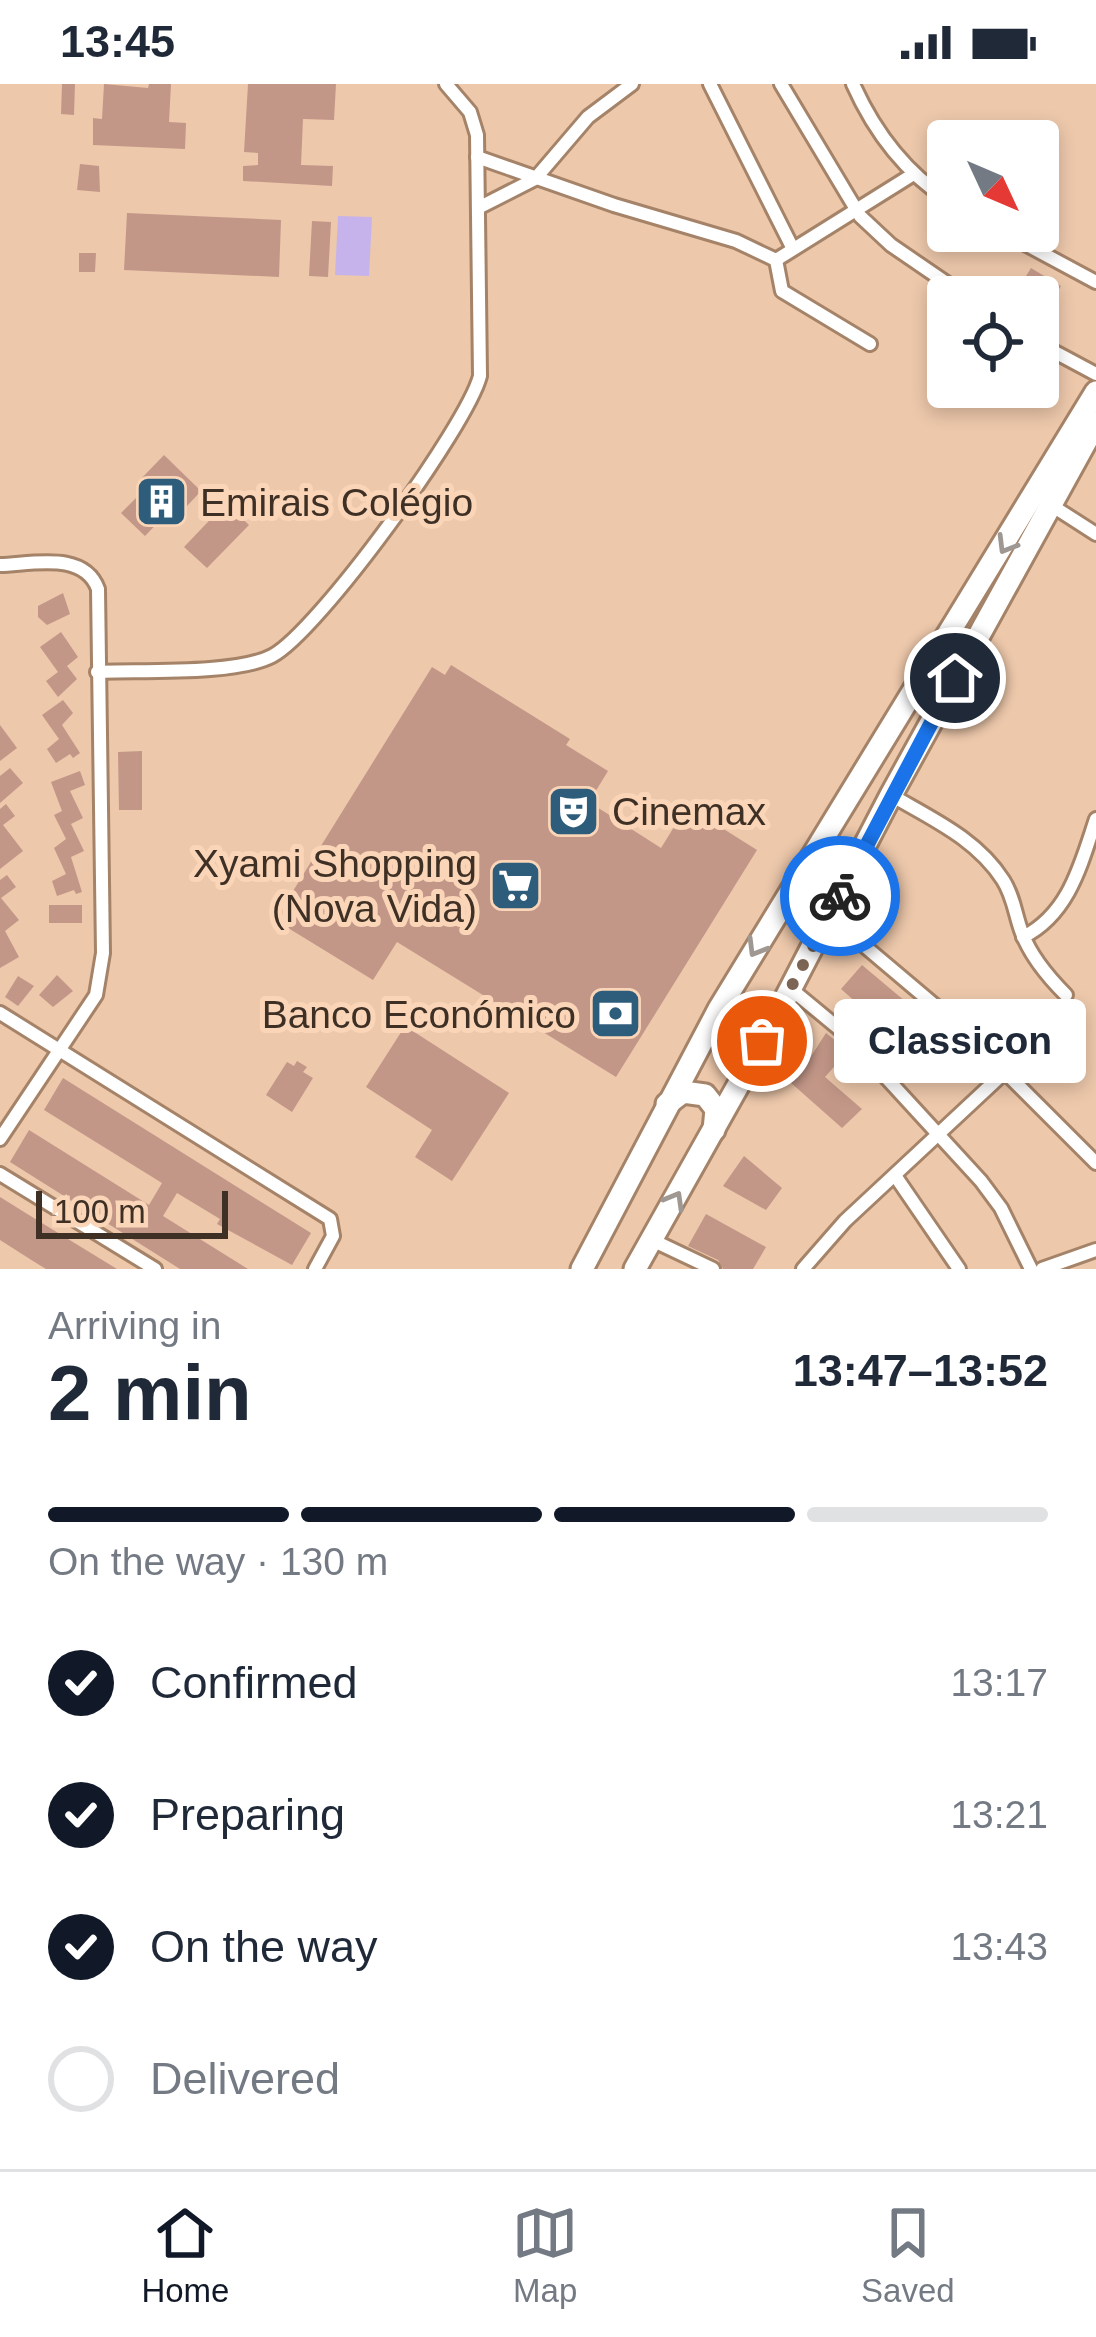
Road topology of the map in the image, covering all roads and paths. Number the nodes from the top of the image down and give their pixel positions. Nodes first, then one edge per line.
1 (446, 84) edge
2 (632, 84) edge
3 (710, 84) edge
4 (781, 84) edge
5 (853, 84) edge
6 (477, 157) junction
7 (911, 175) junction
8 (535, 178) junction
9 (927, 186) edge
10 (478, 208) junction
11 (855, 208) junction
12 (792, 248) junction
13 (1040, 252) edge
14 (776, 260) junction
15 (937, 276) edge
16 (1096, 282) edge
17 (870, 344) dead end
18 (1059, 354) edge
19 (1096, 374) edge
20 (1096, 392) edge
21 (1096, 423) edge
22 (1052, 505) junction
23 (1096, 534) edge
24 (0, 565) edge
25 (97, 672) junction
26 (891, 795) junction
27 (1096, 819) edge
28 (829, 916) junction
29 (1023, 937) junction
30 (791, 989) junction
31 (1066, 994) dead end
32 (719, 1009) junction
33 (0, 1012) edge
34 (767, 1034) junction
35 (58, 1050) junction
36 (1007, 1070) junction
37 (666, 1106) junction
38 (714, 1131) junction
39 (940, 1136) junction
40 (0, 1139) edge
41 (1096, 1163) edge
42 (0, 1174) edge
43 (896, 1177) junction
44 (652, 1240) junction
45 (1096, 1250) edge
46 (155, 1269) edge
47 (315, 1269) edge
48 (582, 1269) edge
49 (635, 1269) edge
50 (713, 1269) edge
51 (803, 1269) edge
52 (959, 1269) edge
53 (1031, 1269) edge
54 (1042, 1269) edge

1 - 6 street
2 - 8 street
3 - 12 street
4 - 11 street
5 - 7 street
6 - 8 street
6 - 10 street
7 - 9 street
7 - 11 street
8 - 10 street
8 - 14 street
10 - 25 street
11 - 12 street
11 - 15 street
12 - 14 street
13 - 16 street
14 - 17 street
18 - 19 street
20 -> 32 highway
21 - 22 highway
22 - 23 street
22 - 26 highway
24 - 25 street
25 - 35 street
26 - 28 highway
26 - 29 street
27 - 29 street
28 - 30 highway
28 - 36 street
29 - 31 street
30 - 34 highway
30 - 39 street
32 - 34 highway
32 - 37 highway
33 - 35 street
34 - 38 highway
35 - 40 street
35 - 47 street
36 - 39 street
36 - 41 street
37 - 38 highway
37 - 48 highway
44 -> 38 highway
39 - 43 street
39 - 53 street
42 - 46 street
43 - 51 street
43 - 52 street
44 - 49 highway
44 - 50 street
45 - 54 street

